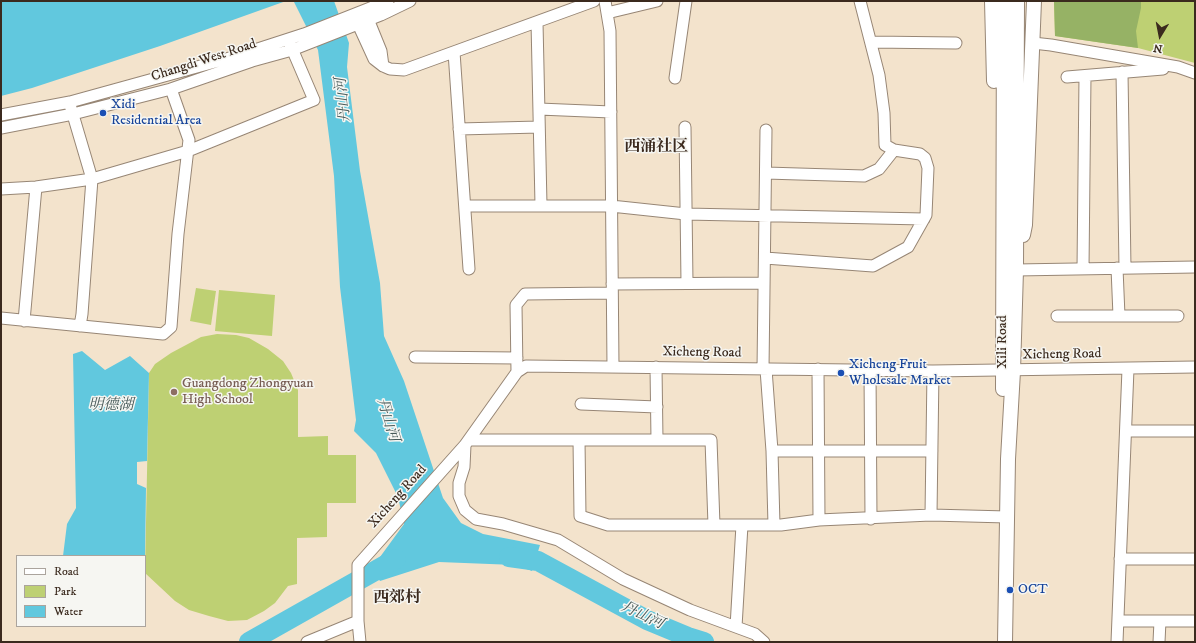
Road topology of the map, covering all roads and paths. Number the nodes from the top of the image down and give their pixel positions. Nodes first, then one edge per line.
1 (388, 1) edge
2 (410, 1) edge
3 (594, 1) edge
4 (604, 1) edge
5 (657, 1) edge
6 (686, 1) edge
7 (860, 1) edge
8 (992, 1) edge
9 (1004, 1) edge
10 (1017, 1) edge
11 (1034, 1) edge
12 (607, 13) junction
13 (357, 21) junction
14 (538, 22) junction
15 (871, 42) junction
16 (1010, 42) junction
17 (956, 43) dead end
18 (1033, 43) junction
19 (290, 45) junction
20 (454, 52) junction
21 (1178, 67) junction
22 (1122, 72) junction
23 (1195, 73) edge
24 (1085, 76) junction
25 (1067, 77) dead end
26 (675, 78) dead end
27 (171, 89) junction
28 (70, 102) junction
29 (539, 109) junction
30 (610, 112) junction
31 (73, 114) junction
32 (1, 115) edge
33 (539, 127) junction
34 (685, 127) dead end
35 (1, 128) edge
36 (459, 129) junction
37 (766, 130) dead end
38 (894, 150) junction
39 (188, 151) junction
40 (766, 173) junction
41 (92, 179) junction
42 (36, 187) junction
43 (1, 189) edge
44 (541, 205) junction
45 (465, 206) junction
46 (611, 206) junction
47 (686, 214) junction
48 (765, 217) junction
49 (924, 220) junction
50 (765, 258) junction
51 (1011, 266) junction
52 (1195, 267) edge
53 (469, 268) dead end
54 (1121, 268) junction
55 (1083, 269) junction
56 (687, 283) junction
57 (764, 283) junction
58 (612, 289) junction
59 (1057, 316) dead end
60 (1119, 316) junction
61 (1178, 316) dead end
62 (1, 318) edge
63 (24, 321) junction
64 (80, 326) junction
65 (415, 358) dead end
66 (517, 358) junction
67 (613, 367) junction
68 (1195, 367) edge
69 (656, 368) junction
70 (765, 369) junction
71 (818, 369) junction
72 (1128, 369) junction
73 (870, 370) junction
74 (1008, 370) junction
75 (933, 371) junction
76 (517, 372) junction
77 (582, 404) dead end
78 (657, 407) junction
79 (1195, 431) edge
80 (1126, 432) junction
81 (579, 440) junction
82 (657, 440) junction
83 (467, 442) junction
84 (772, 451) junction
85 (818, 451) junction
86 (871, 451) junction
87 (932, 451) junction
88 (931, 515) junction
89 (1003, 517) junction
90 (871, 519) junction
91 (819, 520) junction
92 (714, 525) junction
93 (742, 525) junction
94 (774, 525) junction
95 (1120, 559) junction
96 (1195, 559) edge
97 (358, 621) junction
98 (1118, 621) junction
99 (1160, 621) junction
100 (1195, 621) edge
101 (736, 628) junction
102 (307, 642) edge
103 (360, 642) edge
104 (764, 642) edge
105 (996, 642) edge
106 (1004, 642) edge
107 (1117, 642) edge
108 (1159, 642) edge

1 - 13 street, Changdi West Road
2 - 13 street, Changdi West Road
3 - 14 street
4 - 12 street
5 - 12 street
6 - 26 street
7 - 15 street
8 - 51 main road
9 - 16 main road
10 - 16 main road
11 - 18 main road
12 - 30 street
13 - 19 street, Changdi West Road
13 - 20 street
14 - 20 street
14 - 29 street
15 - 17 street
15 - 38 street
16 - 51 main road, Xili Road
18 - 21 street
18 - 51 main road
19 - 27 street, Changdi West Road
19 - 28 street, Changdi West Road
19 - 39 street
20 - 36 street
21 - 22 street
21 - 23 street
22 - 24 street
22 - 54 street
24 - 25 street
24 - 55 street
27 - 31 street, Changdi West Road
27 - 39 street
28 - 31 street
28 - 32 street, Changdi West Road
29 - 30 street
29 - 33 street
30 - 46 street
31 - 35 street, Changdi West Road
31 - 41 street
33 - 36 street
33 - 44 street
34 - 47 street
36 - 45 street
37 - 40 street
38 - 40 street
38 - 49 street
39 - 41 street
39 - 64 street
40 - 48 street
41 - 42 street
41 - 64 street
42 - 43 street
42 - 63 street
44 - 45 street
44 - 46 street
45 - 53 street
46 - 47 street
46 - 58 street
47 - 48 street
47 - 56 street
48 - 49 street
48 - 50 street
49 - 50 street
50 - 57 street
51 - 55 street
51 - 74 main road, Xili Road
52 - 54 street
54 - 55 street
54 - 60 street
56 - 57 street
56 - 58 street
57 - 70 street
58 - 66 street
58 - 67 street
59 - 60 street
60 - 61 street
62 - 63 street
63 - 64 street
65 - 66 street
66 - 76 street
67 - 69 street, Xicheng Road
67 - 76 street, Xicheng Road
68 - 72 street, Xicheng Road
69 - 70 street, Xicheng Road
69 - 78 street
70 - 71 street, Xicheng Road
70 - 84 street
71 - 73 street, Xicheng Road
71 - 85 street
72 - 74 street, Xicheng Road
72 - 80 street
73 - 75 street, Xicheng Road
73 - 86 street
74 - 75 street, Xicheng Road
74 - 89 main road, Xili Road
75 - 87 street
76 - 83 street, Xicheng Road
77 - 78 street
78 - 82 street
79 - 80 street
80 - 95 street
81 - 82 street
81 - 83 street
81 - 92 street
82 - 92 street
83 - 97 street, Xicheng Road
83 - 101 street
84 - 85 street
84 - 94 street
85 - 86 street
85 - 91 street
86 - 87 street
86 - 90 street
87 - 88 street
88 - 89 street
88 - 90 street
89 - 105 main road, Xili Road
89 - 106 main road, Xili Road
90 - 91 street
91 - 94 street
92 - 93 street
93 - 94 street
93 - 101 street
95 - 96 street
95 - 98 street
97 - 102 street
97 - 103 street, Xicheng Road
98 - 99 street
98 - 107 street
99 - 100 street
99 - 108 street
101 - 104 street

